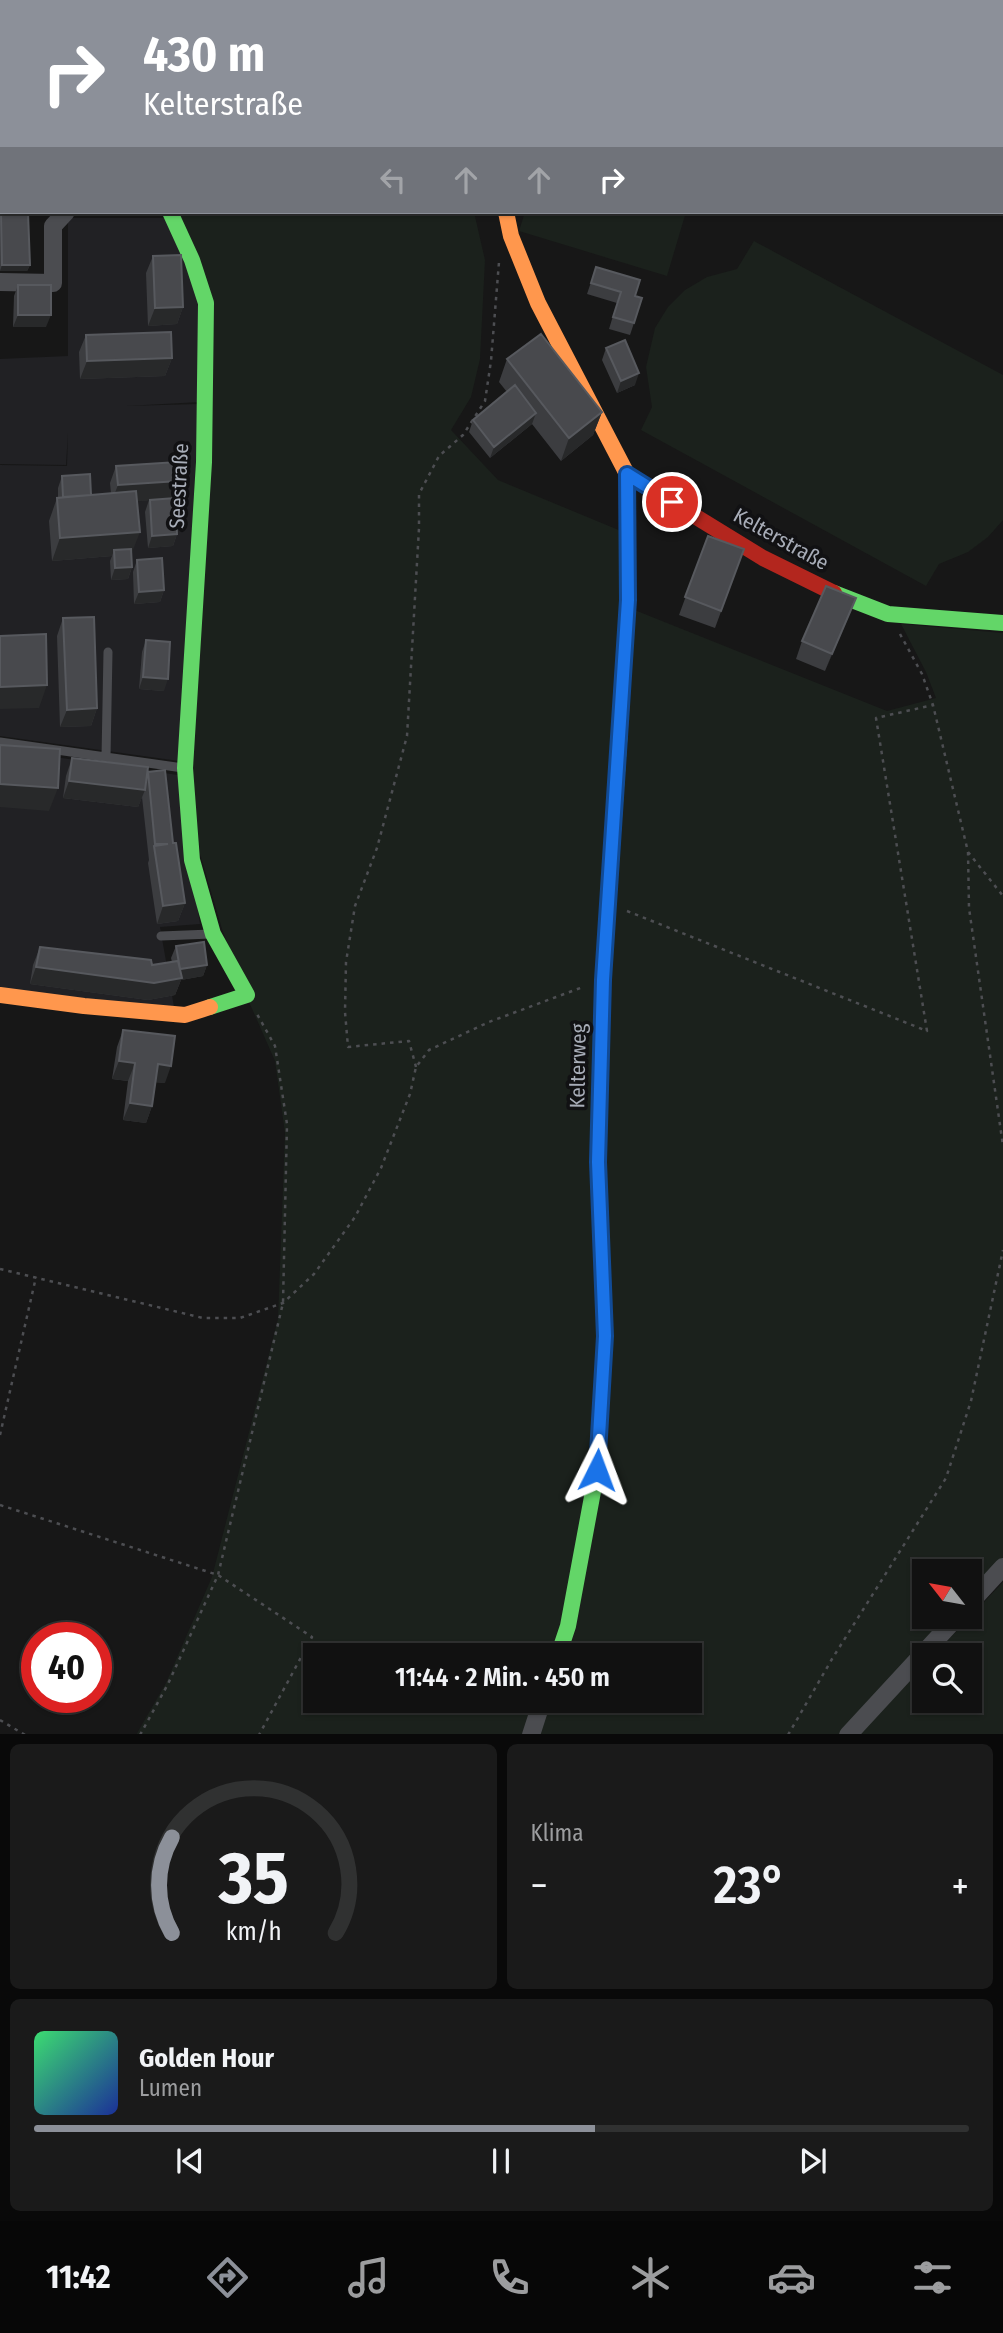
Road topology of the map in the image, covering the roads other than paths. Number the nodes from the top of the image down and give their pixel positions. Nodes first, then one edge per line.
1 (64, 214) edge
2 (171, 214) edge
3 (506, 214) edge
4 (0, 282) edge
5 (627, 474) junction
6 (1003, 623) edge
7 (108, 652) dead end
8 (0, 742) edge
9 (106, 757) junction
10 (185, 768) junction
11 (212, 934) junction
12 (161, 936) dead end
13 (0, 995) edge
14 (1003, 1567) edge
15 (982, 1590) edge
16 (946, 1629) edge
17 (562, 1643) edge
18 (538, 1713) edge
19 (531, 1734) edge
20 (849, 1734) edge

1 - 4 street
2 - 10 street, Seestraße
3 - 5 street
5 - 6 street, Kelterstraße
5 - 17 street, Kelterweg
7 - 9 lane
8 - 9 lane
9 - 10 lane
10 - 11 street, Seestraße
11 - 12 lane
11 - 13 street, Seestraße
14 - 15 street
16 - 20 street
18 - 19 street

